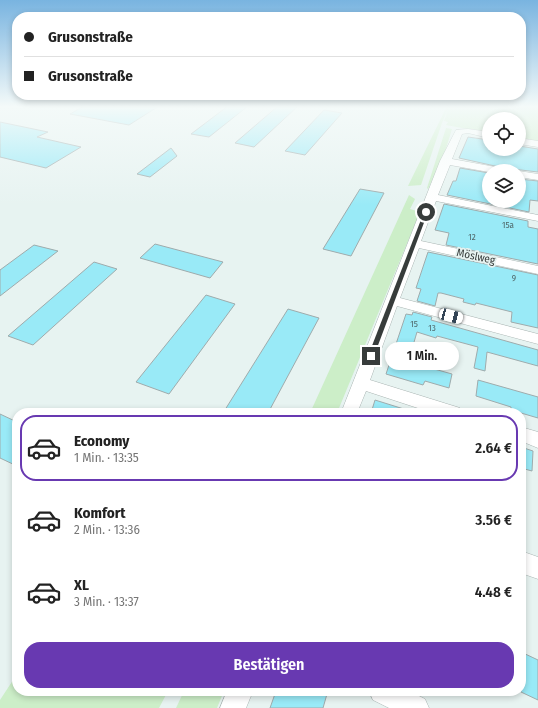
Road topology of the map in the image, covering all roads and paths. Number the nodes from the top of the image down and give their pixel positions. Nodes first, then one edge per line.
1 (455, 139) edge
2 (526, 142) edge
3 (538, 144) edge
4 (445, 161) junction
5 (482, 168) edge
6 (526, 175) edge
7 (538, 177) edge
8 (432, 197) junction
9 (538, 218) edge
10 (414, 242) junction
11 (538, 270) edge
12 (393, 301) junction
13 (538, 339) edge
14 (360, 383) junction
15 (351, 408) edge
16 (438, 408) edge
17 (526, 436) edge
18 (538, 440) edge
19 (526, 564) edge
20 (538, 568) edge
21 (238, 696) edge
22 (392, 696) edge
23 (233, 708) edge
24 (416, 708) edge

1 - 4 street
2 - 3 street
4 - 5 street
4 - 8 street
6 - 7 street
8 - 9 street
8 - 10 street
10 - 11 street, Möslweg
10 - 12 street
12 - 13 street
12 - 14 street
14 - 15 street
14 - 16 street
17 - 18 street
19 - 20 street
21 - 23 street
22 - 24 street

